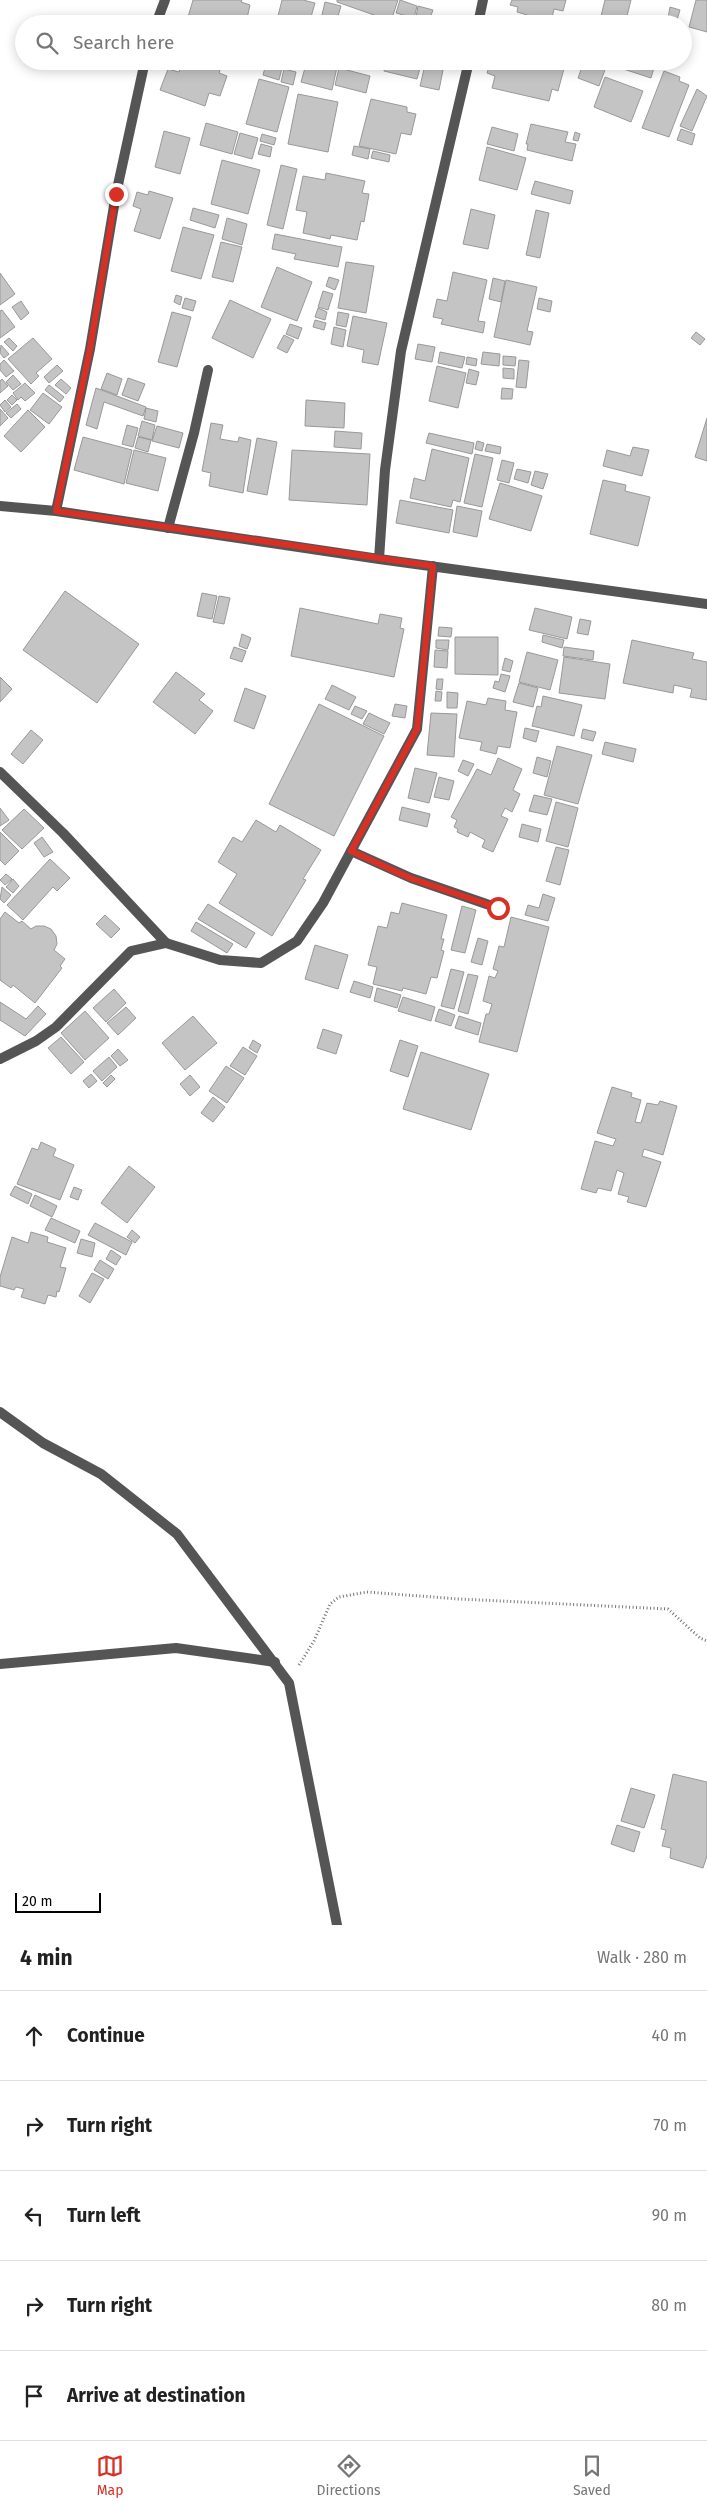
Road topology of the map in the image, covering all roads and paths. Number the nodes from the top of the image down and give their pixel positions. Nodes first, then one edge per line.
1 (165, 0) edge
2 (483, 0) edge
3 (159, 15) edge
4 (480, 15) edge
5 (143, 70) edge
6 (467, 70) edge
7 (208, 370) dead end
8 (0, 506) edge
9 (56, 511) junction
10 (168, 528) junction
11 (379, 559) junction
12 (433, 566) junction
13 (707, 604) edge
14 (0, 772) edge
15 (351, 851) junction
16 (498, 908) dead end
17 (166, 943) junction
18 (0, 1059) edge
19 (0, 1412) edge
20 (707, 1641) edge
21 (275, 1662) junction
22 (0, 1664) edge
23 (288, 1683) junction
24 (337, 1925) edge

1 - 3 street
2 - 4 street
5 - 9 street
6 - 11 street
7 - 10 street
8 - 9 street
9 - 10 street
10 - 11 street
11 - 12 street
12 - 13 street
12 - 15 street
14 - 17 street
15 - 16 street
15 - 17 street
17 - 18 street
19 - 21 street
20 - 23 path
21 - 22 street
21 - 23 street
23 - 24 street

